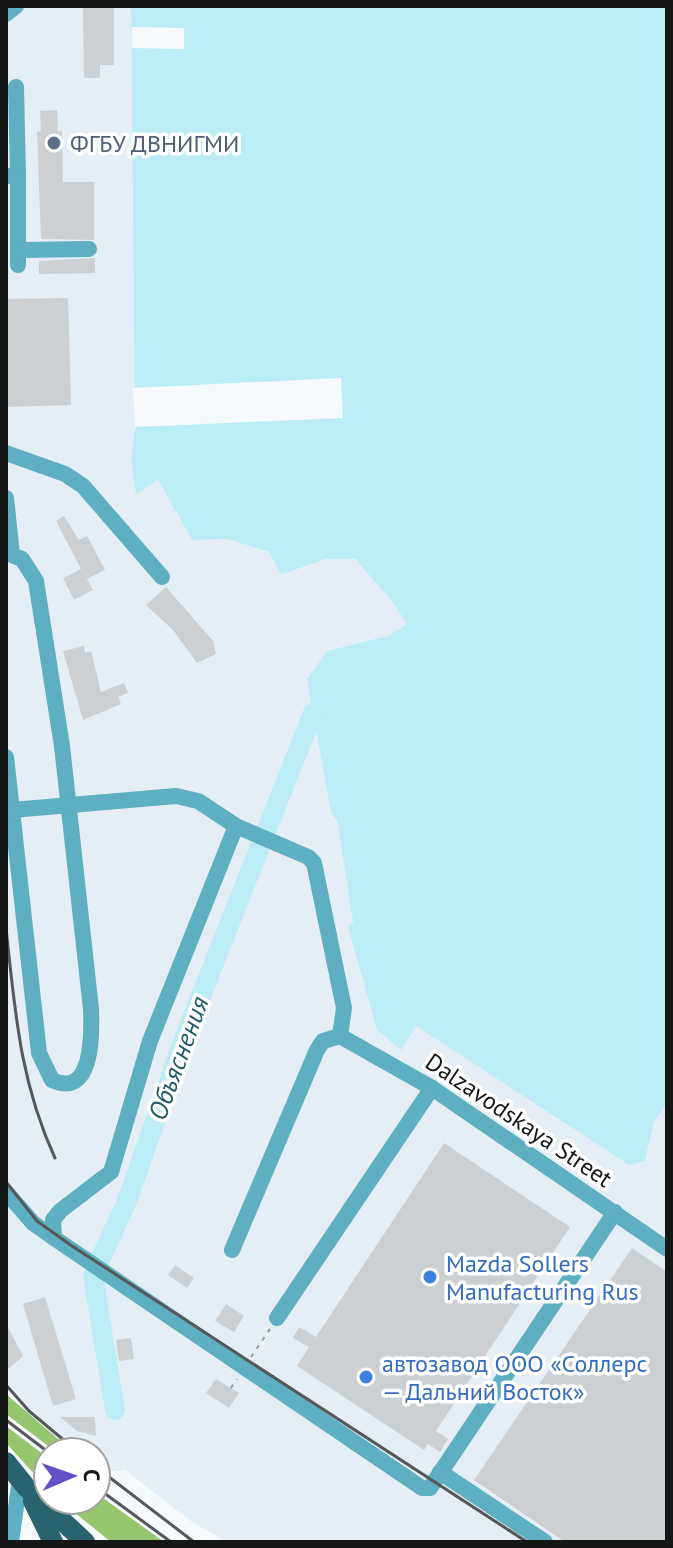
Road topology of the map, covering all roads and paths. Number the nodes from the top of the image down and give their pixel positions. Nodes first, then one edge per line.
1 (16, 6) edge
2 (6, 14) edge
3 (16, 87) dead end
4 (12, 176) edge
5 (89, 249) dead end
6 (6, 453) edge
7 (6, 498) edge
8 (9, 556) edge
9 (162, 577) dead end
10 (6, 757) edge
11 (68, 804) junction
12 (12, 810) junction
13 (236, 826) junction
14 (340, 1036) junction
15 (432, 1088) junction
16 (6, 1192) edge
17 (615, 1212) junction
18 (54, 1238) junction
19 (667, 1249) edge
20 (232, 1250) dead end
21 (277, 1318) dead end
22 (6, 1462) edge
23 (440, 1472) junction
24 (23, 1483) junction
25 (11, 1542) edge
26 (53, 1542) edge
27 (85, 1542) edge
28 (545, 1542) edge

1 - 2 street
3 - 4 street
4 - 5 street
6 - 9 street
7 - 8 street
8 - 11 street
10 - 12 street
11 - 12 street
11 - 12 street
11 - 13 street
13 - 14 street
13 - 18 street
14 - 15 street, Dalzavodskaya Street
14 - 20 street
15 - 17 street, Dalzavodskaya Street
15 - 21 street
16 - 18 street
17 - 19 street, Dalzavodskaya Street
17 - 23 street
18 - 23 street
22 - 24 main road
23 - 28 street
24 - 25 street
24 - 26 main road
24 - 27 main road

